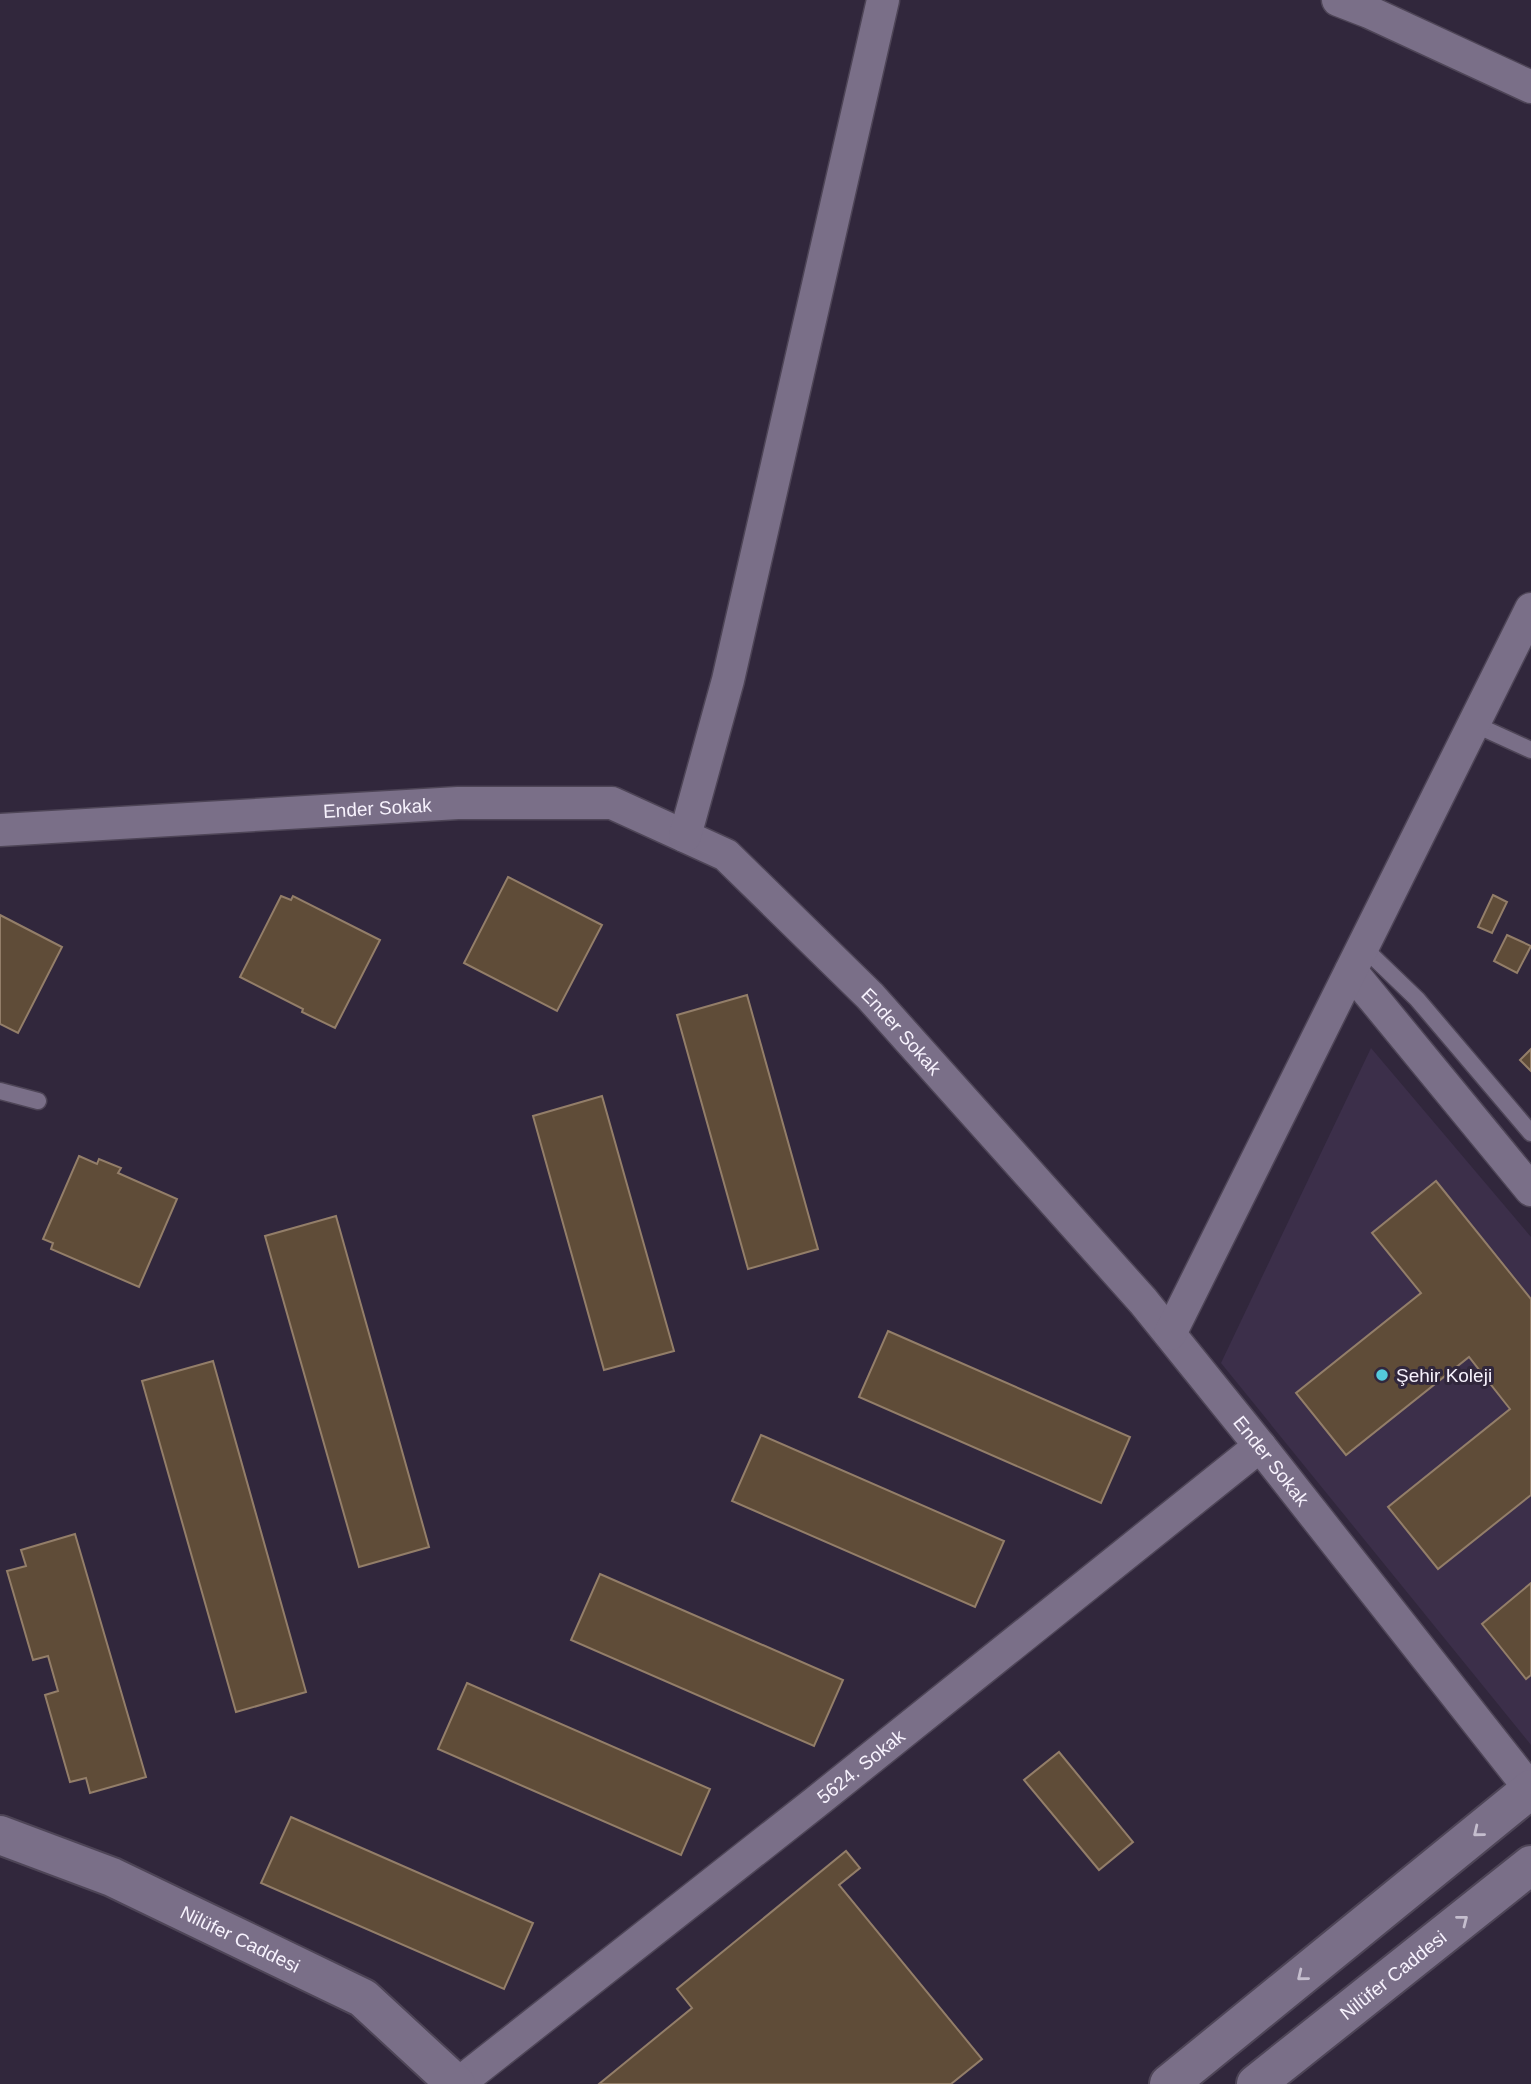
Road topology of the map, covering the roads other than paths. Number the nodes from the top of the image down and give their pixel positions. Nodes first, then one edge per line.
1 (883, 0) edge
2 (1338, 0) edge
3 (1531, 87) edge
4 (1531, 610) edge
5 (1474, 724) junction
6 (1531, 750) edge
7 (0, 830) edge
8 (685, 836) junction
9 (1357, 959) junction
10 (0, 1091) edge
11 (38, 1101) dead end
12 (1531, 1133) edge
13 (1531, 1190) edge
14 (1170, 1334) junction
15 (1260, 1446) junction
16 (1531, 1789) edge
17 (3, 1829) edge
18 (1531, 1865) edge
19 (457, 2084) edge
20 (1168, 2084) edge
21 (1256, 2084) edge

1 - 8 street
2 - 3 street
4 - 5 street
5 - 6 lane
5 - 9 street
7 - 8 street, Ender Sokak
8 - 14 street, Ender Sokak
9 - 12 lane
9 - 13 street
9 - 14 street
10 - 11 lane
14 - 15 street, Ender Sokak
15 - 16 street, Ender Sokak
15 - 19 street, 5624. Sokak
16 -> 20 street
17 - 19 street, Nilüfer Caddesi
21 -> 18 street, Nilüfer Caddesi

